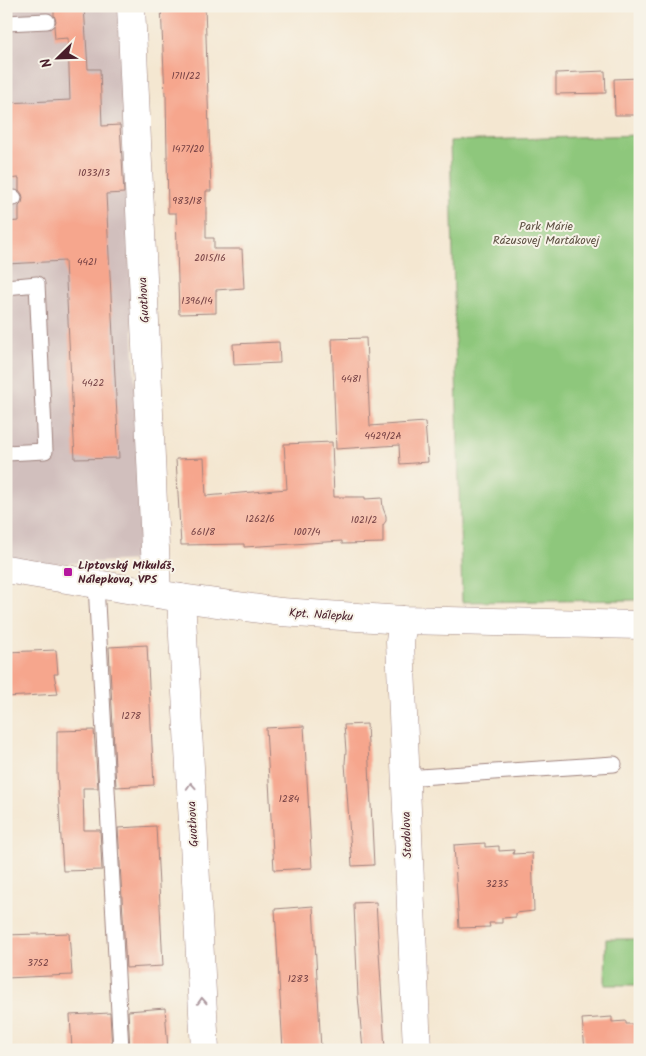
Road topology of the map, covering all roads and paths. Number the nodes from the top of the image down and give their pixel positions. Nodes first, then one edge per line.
1 (131, 6) edge
2 (47, 21) dead end
3 (6, 23) edge
4 (6, 287) edge
5 (6, 453) edge
6 (6, 569) edge
7 (96, 584) junction
8 (169, 596) junction
9 (403, 620) junction
10 (640, 625) edge
11 (614, 764) dead end
12 (405, 778) junction
13 (121, 1050) edge
14 (205, 1050) edge
15 (417, 1050) edge

1 - 8 street, Guothova
2 - 3 lane
4 - 5 lane
6 - 7 street, Kpt. Nálepku
7 - 8 street, Kpt. Nálepku
7 - 13 lane
8 - 9 street, Kpt. Nálepku
14 -> 8 street, Guothova
9 - 10 street, Kpt. Nálepku
9 - 12 street, Stodolova
11 - 12 lane
12 - 15 street, Stodolova

